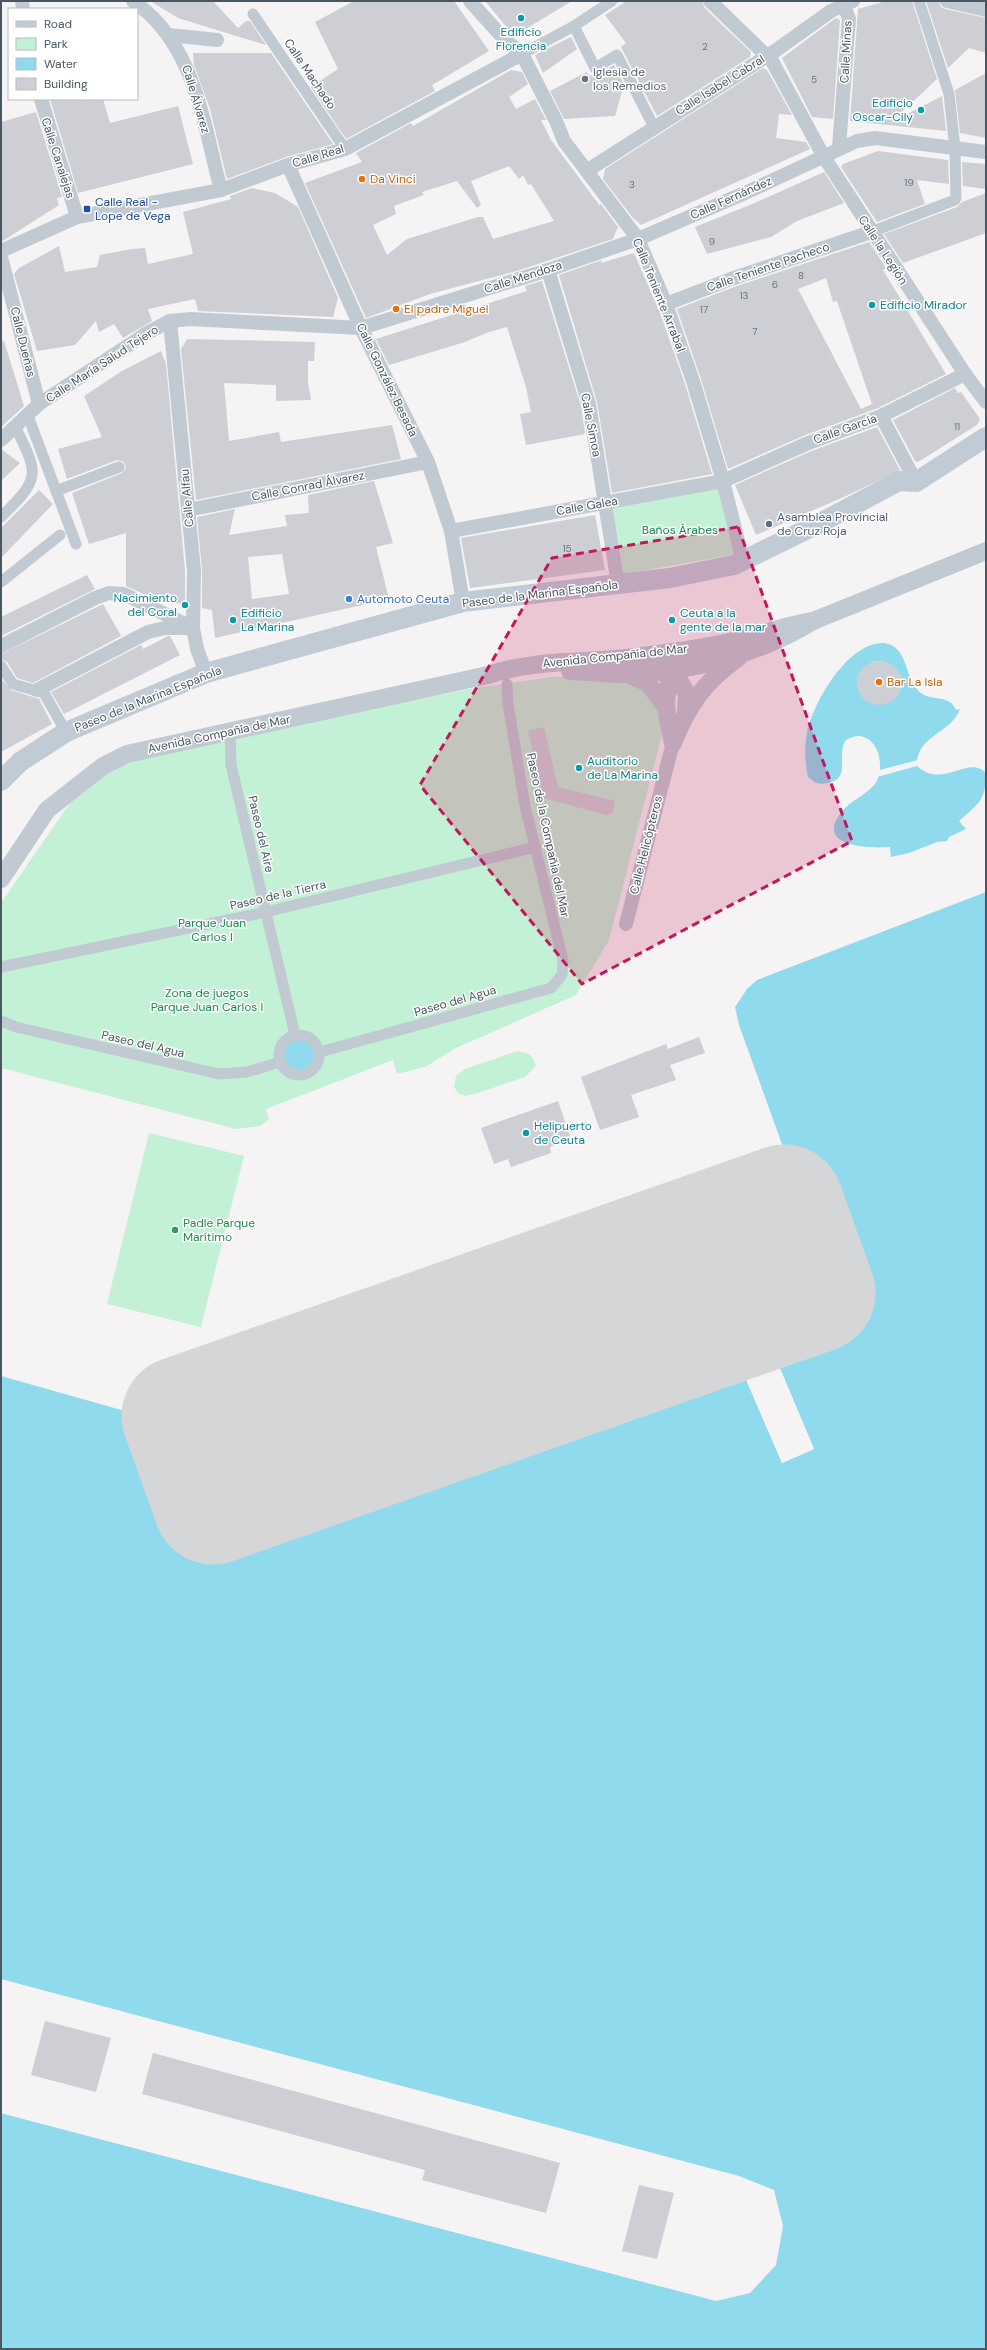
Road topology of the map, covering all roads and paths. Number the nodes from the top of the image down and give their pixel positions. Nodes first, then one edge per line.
1 (133, 1) edge
2 (470, 1) edge
3 (612, 1) edge
4 (710, 1) edge
5 (919, 1) edge
6 (947, 1) edge
7 (848, 3) edge
8 (986, 10) edge
9 (253, 14) dead end
10 (574, 26) junction
11 (169, 35) junction
12 (217, 40) dead end
13 (522, 54) junction
14 (767, 55) junction
15 (40, 100) edge
16 (654, 127) junction
17 (839, 147) junction
18 (345, 149) junction
19 (955, 149) junction
20 (986, 152) edge
21 (824, 157) junction
22 (288, 165) junction
23 (588, 170) junction
24 (221, 190) junction
25 (77, 217) junction
26 (871, 232) junction
27 (638, 239) junction
28 (1, 251) edge
29 (1, 257) edge
30 (548, 270) junction
31 (666, 304) junction
32 (170, 321) junction
33 (361, 328) junction
34 (965, 374) junction
35 (986, 402) edge
36 (39, 404) junction
37 (28, 416) junction
38 (881, 416) junction
39 (15, 426) junction
40 (986, 437) edge
41 (1, 440) edge
42 (428, 462) junction
43 (119, 467) dead end
44 (723, 481) junction
45 (916, 482) junction
46 (56, 491) junction
47 (604, 502) junction
48 (188, 510) junction
49 (1, 517) edge
50 (451, 531) junction
51 (60, 535) dead end
52 (76, 544) dead end
53 (986, 551) edge
54 (743, 560) junction
55 (1, 582) edge
56 (618, 584) junction
57 (462, 602) junction
58 (813, 621) junction
59 (193, 628) junction
60 (726, 643) junction
61 (1, 646) edge
62 (743, 654) junction
63 (1, 666) edge
64 (626, 666) junction
65 (673, 670) junction
66 (206, 673) junction
67 (507, 684) dead end
68 (37, 690) junction
69 (665, 706) junction
70 (686, 711) junction
71 (66, 732) junction
72 (230, 732) junction
73 (673, 743) junction
74 (1, 781) edge
75 (536, 847) junction
76 (1, 879) edge
77 (266, 912) junction
78 (626, 924) dead end
79 (1, 968) edge
80 (550, 988) joint
81 (1, 1021) edge
82 (295, 1035) junction
83 (320, 1052) junction
84 (280, 1062) junction

1 - 11 street, Calle Álvarez
2 - 13 street
3 - 10 street, Calle Real
4 - 14 street, Calle la Legión
5 - 19 street
6 - 8 street
7 - 14 street, Calle Isabel Cabral
7 - 17 street, Calle Minas
9 - 18 street, Calle Machado
10 - 13 street, Calle Real
10 - 16 street
11 - 12 street
11 - 24 street, Calle Álvarez
13 - 18 street, Calle Real
13 - 23 street, Calle Teniente Arrabal
14 - 16 street, Calle Isabel Cabral
14 - 21 street, Calle la Legión
15 - 25 street, Calle Canalejas
16 - 23 street, Calle Isabel Cabral
17 - 19 street, Calle Fernández
17 - 21 street, Calle Fernández
18 - 22 street, Calle Real
19 - 20 street, Calle Fernández
19 - 26 street
21 - 26 street, Calle la Legión
21 - 27 street, Calle Fernández
22 - 24 street, Calle Real
22 - 33 street, Calle González Besada
23 - 27 street, Calle Teniente Arrabal
24 - 25 street, Calle Real
25 - 28 street, Calle Real
26 - 31 street, Calle Teniente Pacheco
26 - 34 street, Calle la Legión
27 - 30 street, Calle Mendoza
27 - 31 street, Calle Teniente Arrabal
29 - 36 street, Calle Dueñas
30 - 33 street, Calle Mendoza
30 - 47 street, Calle Simoa
31 - 44 street, Calle Teniente Arrabal
32 - 33 street, Calle María Salud Tejero
32 - 36 street, Calle María Salud Tejero
32 - 48 street, Calle Alfau
33 - 42 street, Calle González Besada
34 - 35 street, Calle la Legión
34 - 38 street, Calle García
36 - 37 street, Calle María Salud Tejero
37 - 39 street, Calle María Salud Tejero
37 - 46 street
38 - 44 street, Calle García
38 - 45 street
39 - 41 street, Calle María Salud Tejero
39 - 49 street
40 - 45 main road
42 - 48 street, Calle Conrad Álvarez
42 - 50 street, Calle González Besada
43 - 46 street
44 - 47 street, Calle Galea
44 - 54 street, Calle Teniente Arrabal
45 - 54 main road, Paseo de la Marina Española
46 - 52 street
47 - 50 street, Calle Galea
47 - 56 street, Calle Simoa
48 - 59 street, Calle Alfau
50 - 57 street, Calle González Besada
51 - 55 street
53 - 58 street, Avenida Compañía de Mar
54 - 56 main road, Paseo de la Marina Española
56 - 57 main road, Paseo de la Marina Española
57 - 66 main road, Paseo de la Marina Española
58 - 60 street, Avenida Compañía de Mar
58 - 62 street, Avenida Compañía de Mar
59 - 61 street
59 - 66 street, Calle Alfau
59 - 68 street
60 - 64 street, Avenida Compañía de Mar
60 - 65 street
62 - 65 street, Avenida Compañía de Mar
62 - 70 street
63 - 68 street
64 - 65 street
64 - 69 street
64 - 72 street, Avenida Compañía de Mar
65 - 69 street
65 - 70 street
66 - 71 main road, Paseo de la Marina Española
67 - 75 street, Paseo de la Compañia del Mar
68 - 71 street
69 - 73 street
70 - 73 street
71 - 74 main road, Paseo de la Marina Española
72 - 76 street, Avenida Compañía de Mar
72 - 77 street, Paseo del Aire
73 - 78 street, Calle Helicópteros
75 - 77 street, Paseo de la Tierra
75 - 80 street, Paseo de la Compañia del Mar
77 - 79 street, Paseo de la Tierra
77 - 82 street, Paseo del Aire
80 - 83 street, Paseo del Agua
81 - 84 street, Paseo del Agua
82 - 83 street
82 - 84 street
83 - 84 street

